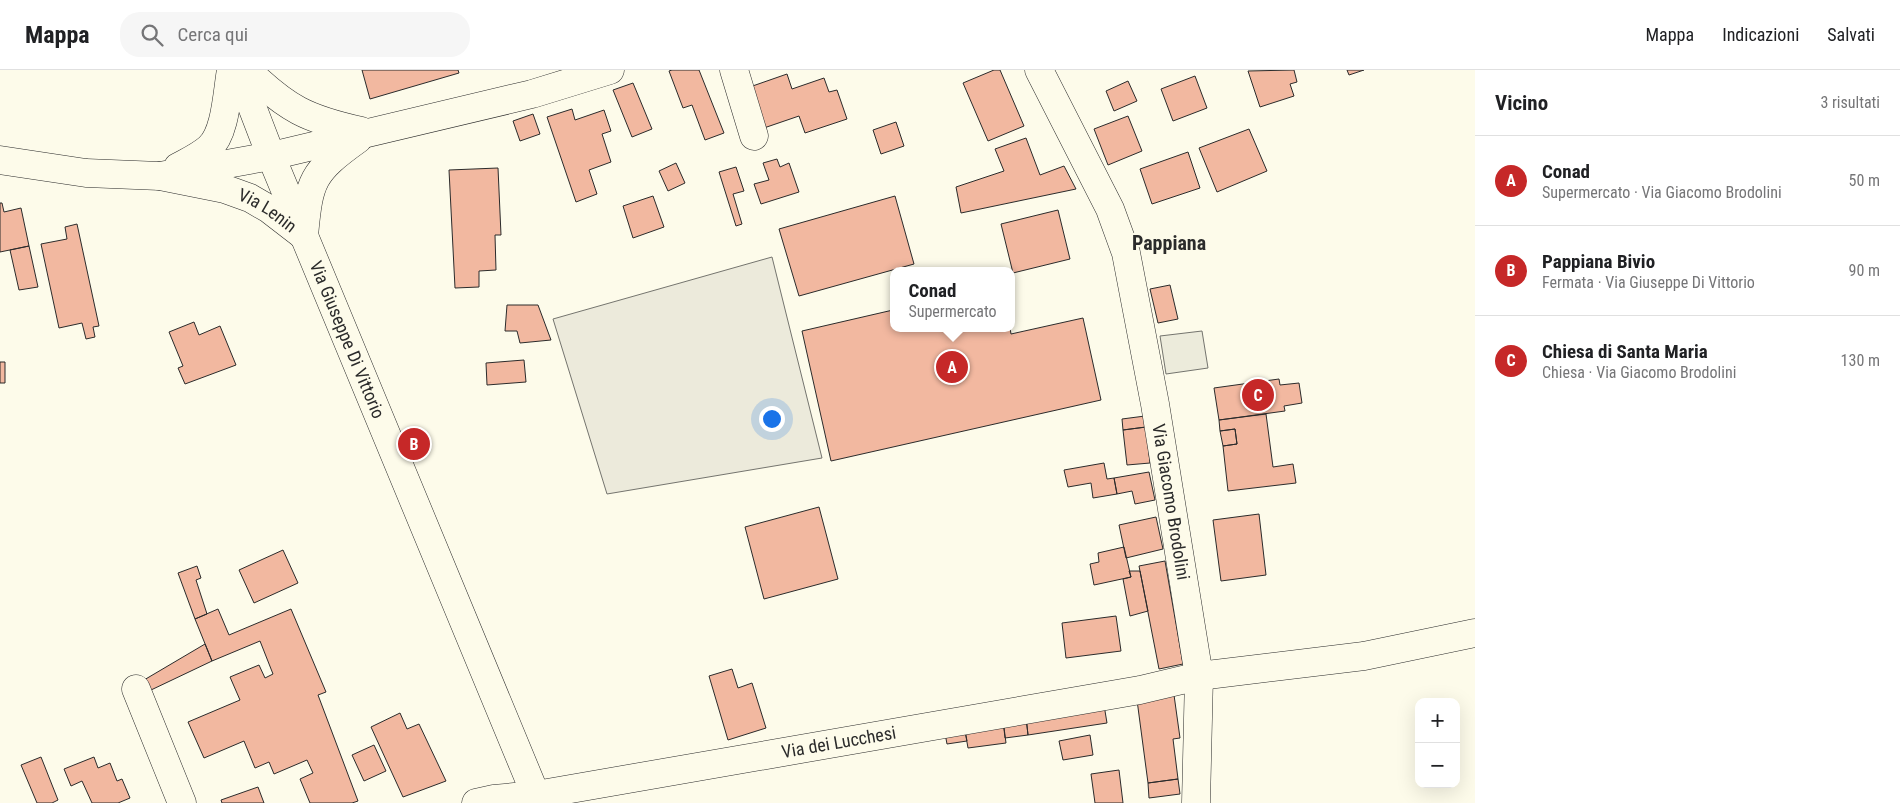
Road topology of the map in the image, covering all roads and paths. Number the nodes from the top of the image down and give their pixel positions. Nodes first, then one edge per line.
1 (230, 70) edge
2 (238, 70) edge
3 (247, 70) edge
4 (610, 70) edge
5 (734, 70) edge
6 (1039, 70) edge
7 (367, 132) junction
8 (754, 136) dead end
9 (271, 156) junction
10 (0, 160) edge
11 (160, 176) junction
12 (304, 236) junction
13 (1475, 633) edge
14 (1199, 676) junction
15 (136, 689) dead end
16 (537, 799) edge
17 (182, 803) edge
18 (476, 803) edge
19 (1196, 803) edge

1 - 11 street, Via Lenin
2 - 9 street, Via Giuseppe Di Vittorio
3 - 7 street, Via Lenin
4 - 7 street, Via Lenin
5 - 8 street
6 - 14 street, Via Giacomo Brodolini
7 - 9 street, Via Lenin
7 - 12 street, Via Lenin
9 - 11 street, Via Lenin
9 - 12 street, Via Giuseppe Di Vittorio
10 - 11 street, Via Lenin
11 - 12 street, Via Lenin
12 - 16 street, Via Giuseppe Di Vittorio
13 - 14 street
14 - 16 street, Via dei Lucchesi
14 - 19 street, Via Giacomo Brodolini
15 - 17 street
16 - 18 street, Via dei Lucchesi

